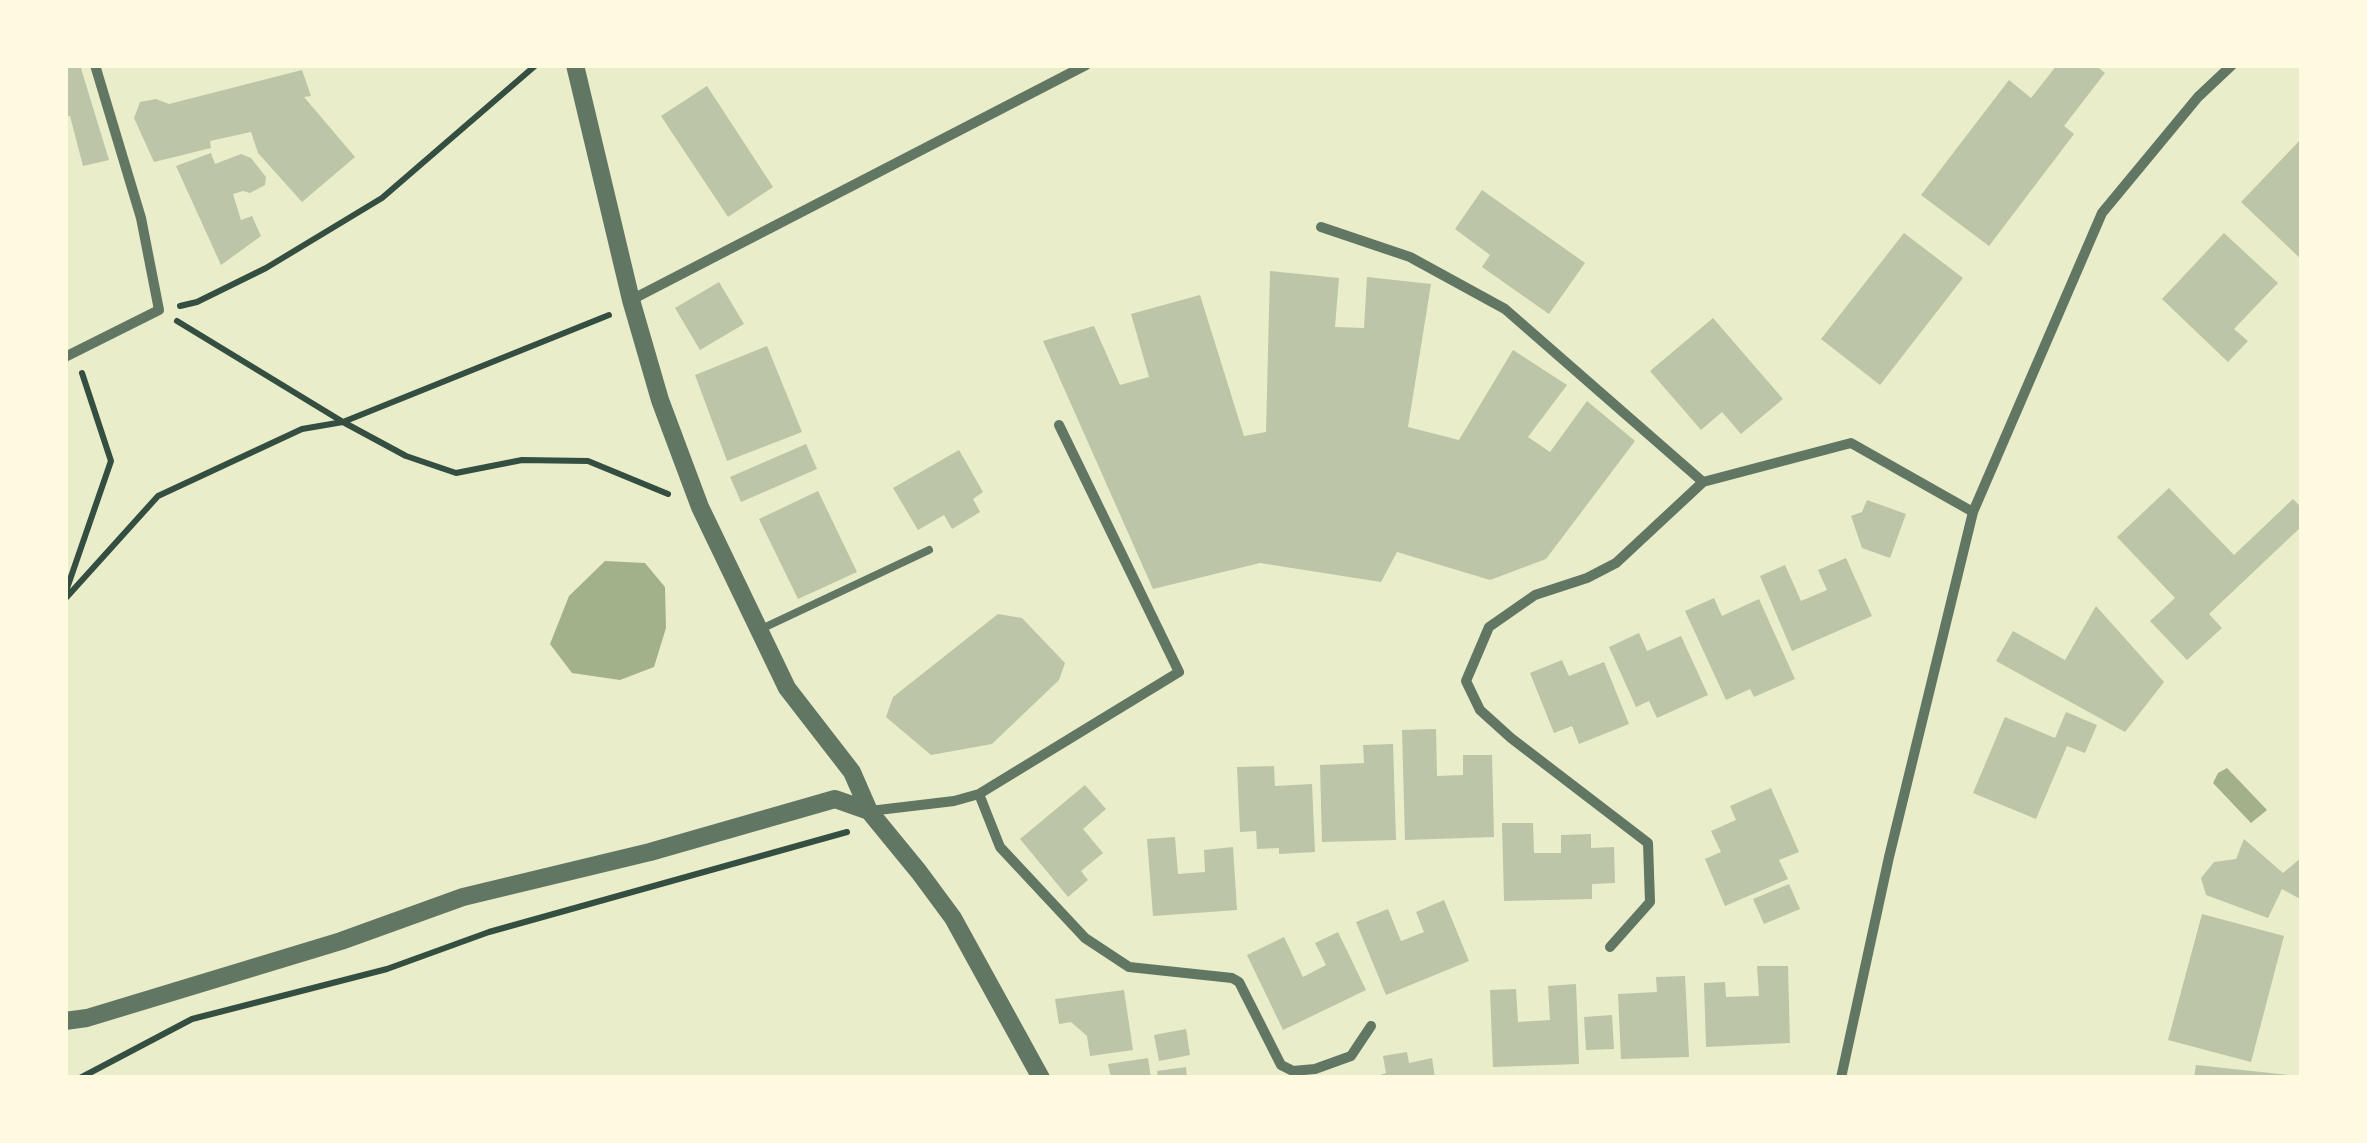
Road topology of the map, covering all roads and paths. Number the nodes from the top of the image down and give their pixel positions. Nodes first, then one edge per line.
1 (95, 65) edge
2 (536, 65) edge
3 (575, 65) edge
4 (1086, 65) edge
5 (2232, 65) edge
6 (1321, 227) dead end
7 (632, 303) junction
8 (159, 310) junction
9 (70, 356) edge
10 (343, 422) junction
11 (1059, 426) dead end
12 (1703, 482) junction
13 (700, 507) junction
14 (1974, 512) junction
15 (929, 550) dead end
16 (65, 596) edge
17 (759, 630) junction
18 (979, 794) junction
19 (869, 811) junction
20 (1610, 947) dead end
21 (65, 1021) edge
22 (1370, 1026) dead end
23 (80, 1078) edge
24 (1042, 1078) edge
25 (1841, 1078) edge

1 - 8 street
2 - 8 path
3 - 7 street
4 - 7 street
5 - 14 street
6 - 12 street
7 - 10 path
7 - 13 street
8 - 9 street
8 - 10 path
9 - 16 path
10 - 13 path
10 - 16 path
11 - 18 street
12 - 14 street
12 - 20 street
13 - 17 street
14 - 25 street
15 - 17 lane
17 - 19 street
18 - 19 street
18 - 22 street
19 - 21 street
19 - 23 path
19 - 24 street

